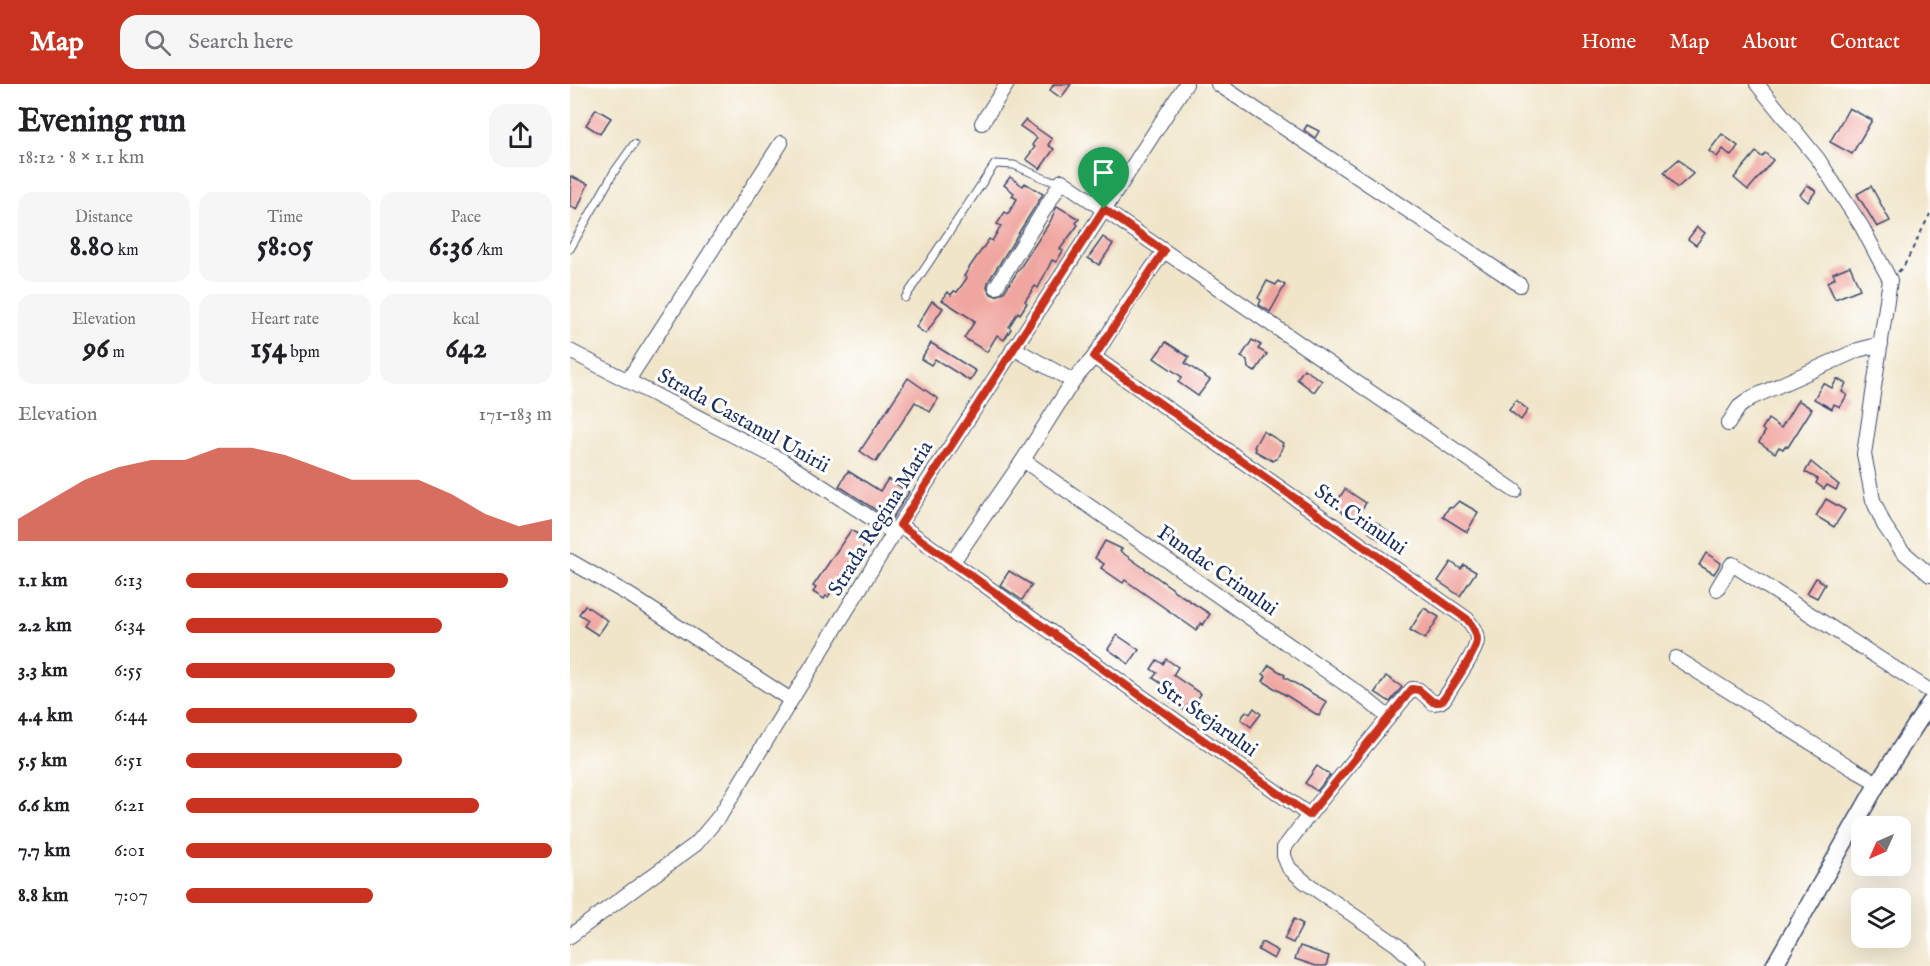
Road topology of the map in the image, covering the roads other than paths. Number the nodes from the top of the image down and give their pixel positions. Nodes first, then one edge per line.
1 (1007, 84) edge
2 (1186, 84) edge
3 (1218, 84) edge
4 (1757, 84) edge
5 (982, 123) dead end
6 (780, 143) dead end
7 (634, 144) dead end
8 (1062, 181) junction
9 (1104, 209) junction
10 (570, 249) edge
11 (1164, 251) junction
12 (1520, 285) dead end
13 (996, 287) dead end
14 (905, 298) dead end
15 (1881, 344) junction
16 (1013, 348) junction
17 (570, 351) edge
18 (1094, 357) junction
19 (1073, 381) junction
20 (630, 382) junction
21 (1728, 424) dead end
22 (1023, 460) junction
23 (1515, 491) dead end
24 (897, 529) junction
25 (570, 561) edge
26 (952, 563) junction
27 (1930, 575) edge
28 (1717, 589) dead end
29 (1676, 658) dead end
30 (1930, 691) edge
31 (791, 700) junction
32 (1930, 703) edge
33 (1388, 717) junction
34 (1878, 783) junction
35 (1309, 815) junction
36 (570, 936) edge
37 (1420, 966) edge
38 (1774, 966) edge

1 - 5 street
2 - 9 street, Strada Regina Maria
3 - 12 street
4 - 15 street
6 - 20 street
7 - 10 lane
8 - 9 street
8 - 13 street
8 - 14 lane
9 - 11 street
9 - 16 street, Strada Regina Maria
11 - 18 street
11 - 23 street
15 - 21 street
15 - 27 street
16 - 19 street
16 - 24 street, Strada Regina Maria
17 - 20 street, Strada Castanul Unirii
18 - 19 street
18 - 33 street, Str. Crinului
19 - 22 street
20 - 24 street, Strada Castanul Unirii
22 - 26 street
22 - 33 street, Fundac Crinului
24 - 26 street, Str. Stejarului
24 - 31 street, Strada Regina Maria
25 - 31 street
26 - 35 street, Str. Stejarului
28 - 30 street
29 - 34 street
31 - 36 street, Strada Regina Maria
32 - 34 street
33 - 35 street
34 - 38 street
35 - 37 street

